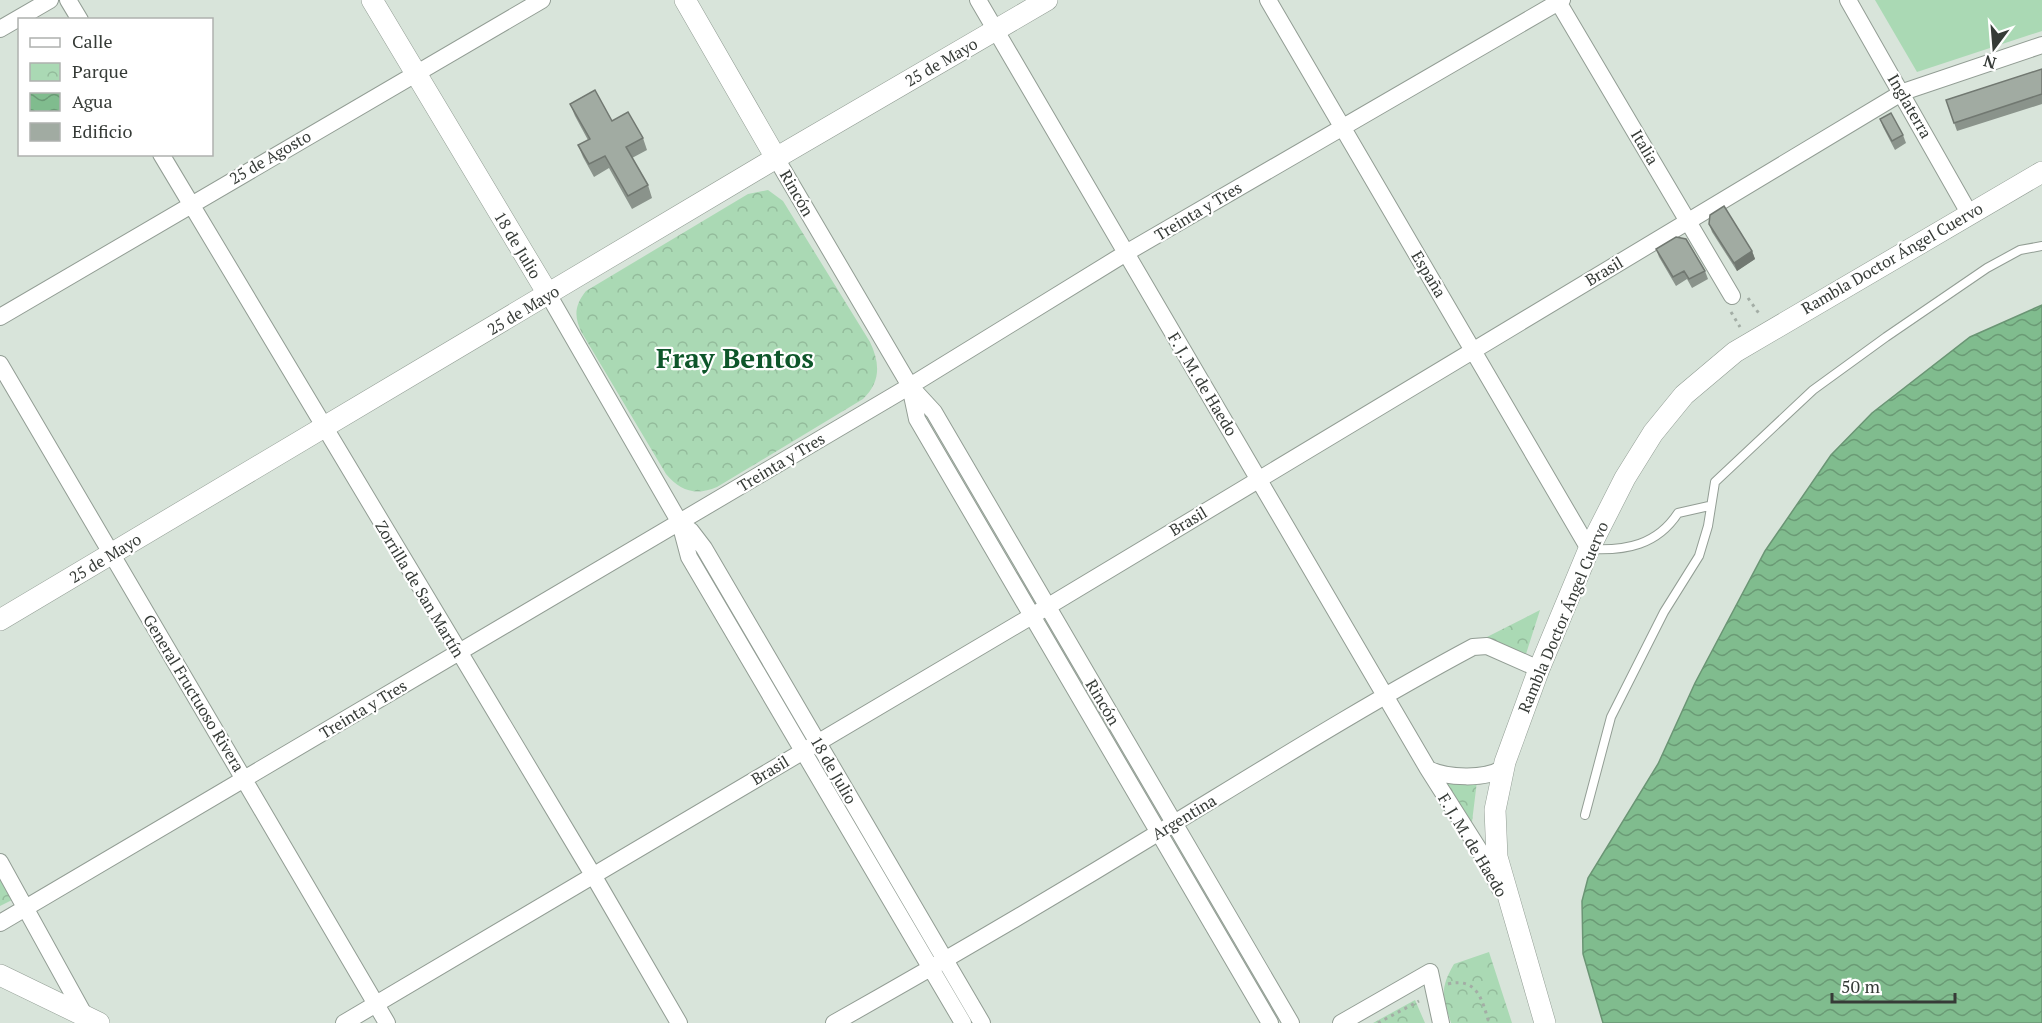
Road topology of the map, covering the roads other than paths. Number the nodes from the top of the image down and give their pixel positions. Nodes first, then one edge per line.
1 (50, 0) edge
2 (68, 0) edge
3 (372, 0) edge
4 (542, 0) edge
5 (685, 0) edge
6 (978, 0) edge
7 (1047, 0) edge
8 (1268, 0) edge
9 (1848, 0) edge
10 (1559, 1) edge
11 (19, 18) edge
12 (79, 18) edge
13 (18, 19) edge
14 (0, 29) edge
15 (995, 30) junction
16 (2042, 45) edge
17 (415, 73) junction
18 (1903, 92) junction
19 (1341, 127) junction
20 (161, 156) edge
21 (776, 158) junction
22 (2042, 172) edge
23 (190, 204) junction
24 (1970, 213) junction
25 (1689, 220) junction
26 (2042, 246) edge
27 (1126, 253) junction
28 (1737, 293) road end
29 (548, 294) junction
30 (0, 317) edge
31 (1475, 351) junction
32 (0, 364) edge
33 (910, 386) junction
34 (325, 429) junction
35 (1259, 478) junction
36 (1709, 506) junction
37 (680, 523) junction
38 (1589, 549) junction
39 (111, 555) junction
40 (1047, 608) junction
41 (1031, 617) junction
42 (0, 620) edge
43 (458, 652) junction
44 (1539, 669) junction
45 (1384, 695) junction
46 (809, 746) junction
47 (1503, 768) junction
48 (1428, 769) junction
49 (245, 778) junction
50 (1585, 815) dead end
51 (1174, 824) junction
52 (1158, 834) junction
53 (0, 862) edge
54 (593, 875) junction
55 (26, 908) junction
56 (0, 922) edge
57 (1517, 923) junction
58 (938, 964) junction
59 (0, 975) edge
60 (376, 1003) junction
61 (92, 1020) edge
62 (344, 1023) edge
63 (387, 1023) edge
64 (679, 1023) edge
65 (834, 1023) edge
66 (963, 1023) edge
67 (982, 1023) edge
68 (1270, 1023) edge
69 (1291, 1023) edge
70 (1341, 1023) edge
71 (1441, 1023) edge
72 (1545, 1023) edge

1 - 11 street
2 - 12 street
3 - 17 street, 18 de Julio
4 - 17 street, 25 de Agosto
5 - 21 street, Rincón
6 - 15 street, F. J. M. de Haedo
7 - 15 street, 25 de Mayo
8 - 19 street, España
9 - 18 street, Inglaterra
10 - 19 street, Treinta y Tres
10 - 25 street, Italia
13 - 14 street
15 - 21 street, 25 de Mayo
15 - 27 street, F. J. M. de Haedo
16 - 18 street, Brasil
17 - 23 street, 25 de Agosto
17 - 29 street, 18 de Julio
18 - 24 street, Inglaterra
18 - 25 street, Brasil
19 - 27 street, Treinta y Tres
19 - 31 street, España
20 - 23 street, Zorrilla de San Martín
21 - 29 street, 25 de Mayo
21 - 33 street, Rincón
22 - 24 street, Rambla Doctor Ángel Cuervo
23 - 30 street, 25 de Agosto
23 - 34 street, Zorrilla de San Martín
24 - 38 street, Rambla Doctor Ángel Cuervo
25 - 28 street, Italia
25 - 31 street, Brasil
26 - 36 lane
27 - 33 street, Treinta y Tres
27 - 35 street, F. J. M. de Haedo
29 - 34 street, 25 de Mayo
29 - 37 street, 18 de Julio
31 - 35 street, Brasil
31 - 38 street, España
32 - 39 street, General Fructuoso Rivera
33 - 37 street, Treinta y Tres
33 - 40 street, Rincón
33 - 41 street, Rincón
34 - 39 street, 25 de Mayo
34 - 43 street, Zorrilla de San Martín
35 - 40 street, Brasil
35 - 45 street, F. J. M. de Haedo
36 - 38 lane
36 - 50 lane
37 - 43 street, Treinta y Tres
37 - 46 street, 18 de Julio
38 - 44 street, Rambla Doctor Ángel Cuervo
39 - 42 street, 25 de Mayo
39 - 49 street, General Fructuoso Rivera
40 - 41 street, Brasil
40 - 51 street, Rincón
41 - 46 street, Brasil
41 - 52 street, Rincón
43 - 49 street, Treinta y Tres
43 - 54 street, Zorrilla de San Martín
44 - 45 street, Argentina
44 - 47 street, Rambla Doctor Ángel Cuervo
45 - 48 street, F. J. M. de Haedo
45 - 51 street, Argentina
46 - 54 street, Brasil
46 - 58 street, 18 de Julio
47 - 48 street, F. J. M. de Haedo
47 - 57 street, Rambla Doctor Ángel Cuervo
48 - 57 street, F. J. M. de Haedo
49 - 55 street, Treinta y Tres
49 - 60 street, General Fructuoso Rivera
51 - 52 street, Argentina
51 - 69 street, Rincón
52 - 58 street, Argentina
52 - 68 street, Rincón
53 - 55 street
54 - 60 street, Brasil
54 - 64 street, Zorrilla de San Martín
55 - 56 street, Treinta y Tres
55 - 61 street
57 - 72 street, Rambla Doctor Ángel Cuervo
58 - 65 street, Argentina
58 - 66 street, 18 de Julio
58 - 67 street, 18 de Julio
59 - 61 street
60 - 62 street, Brasil
60 - 63 street, General Fructuoso Rivera
70 - 71 street

